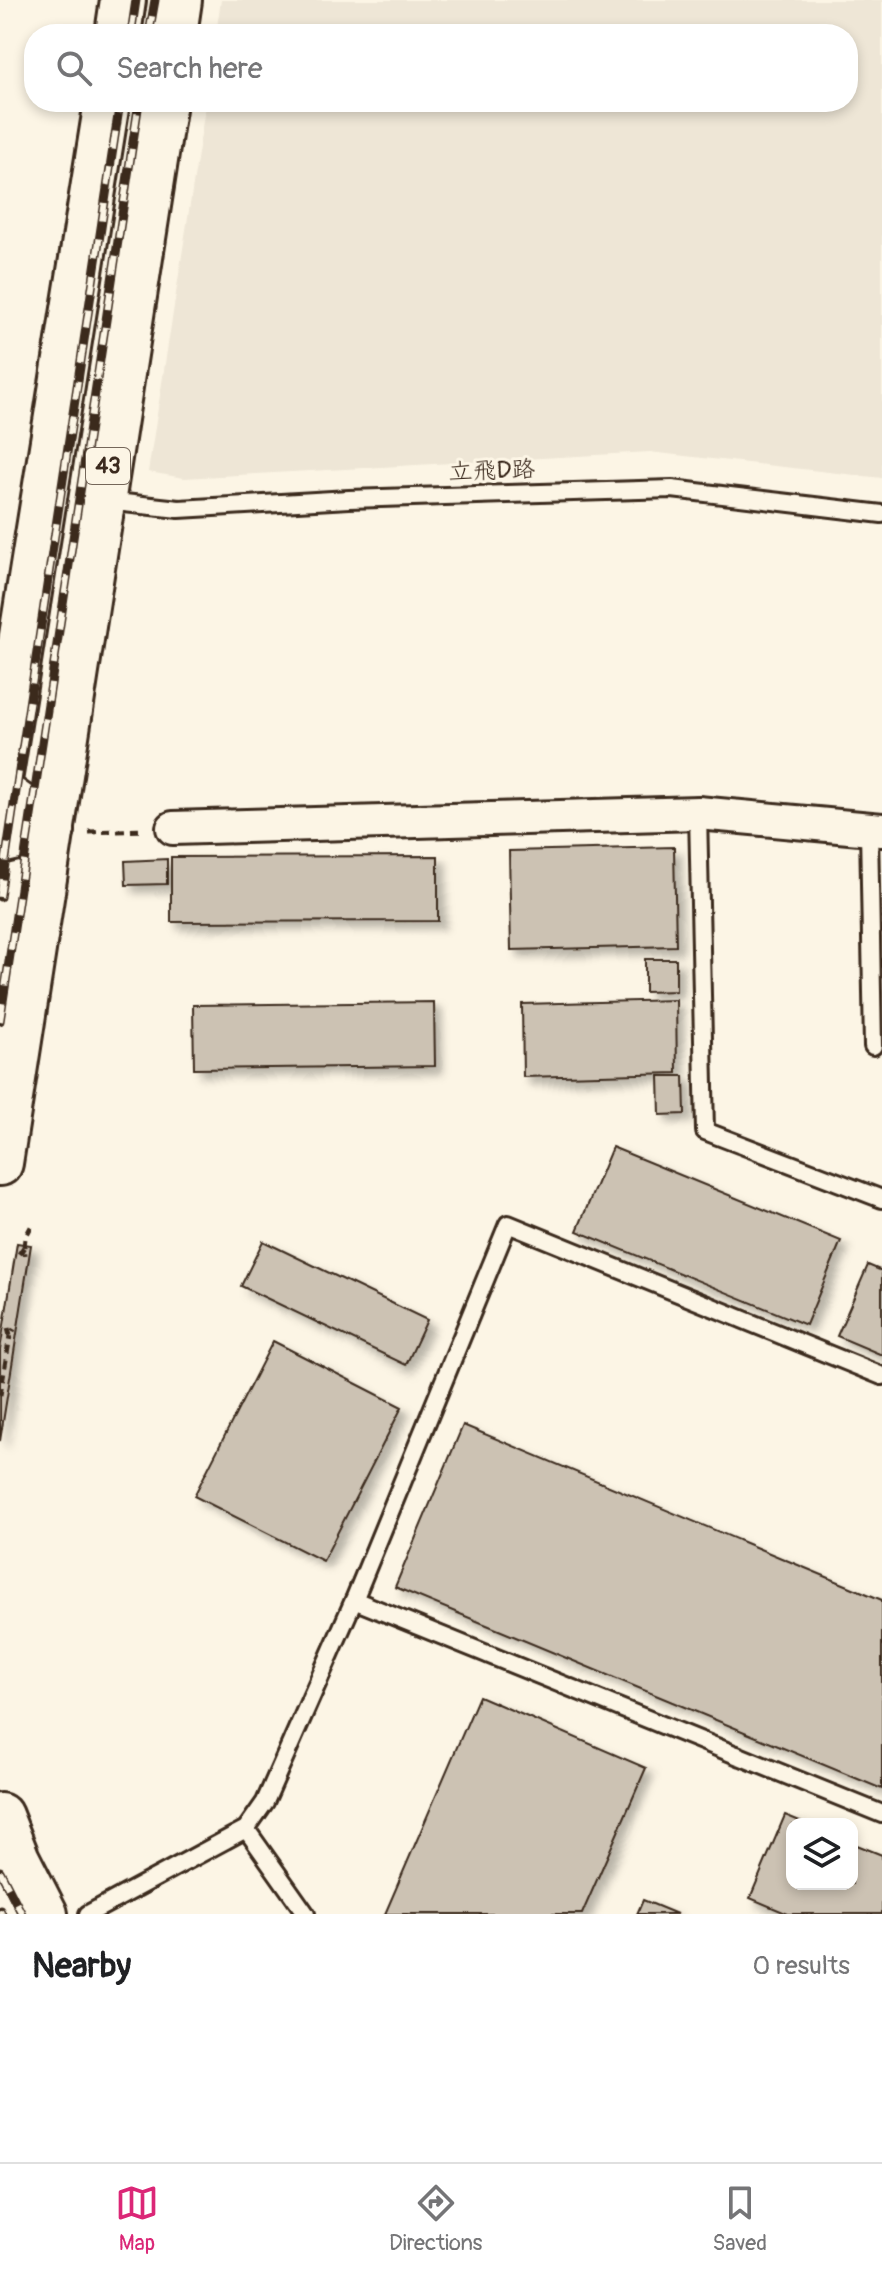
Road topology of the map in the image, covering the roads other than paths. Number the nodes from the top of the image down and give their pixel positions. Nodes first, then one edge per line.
1 (123, 0) edge
2 (179, 0) edge
3 (119, 24) edge
4 (175, 24) edge
5 (105, 112) edge
6 (162, 112) edge
7 (103, 500) junction
8 (882, 514) edge
9 (0, 774) edge
10 (0, 792) edge
11 (698, 813) junction
12 (173, 828) road end
13 (875, 830) edge
14 (68, 831) junction
15 (0, 841) edge
16 (873, 1046) dead end
17 (0, 1163) edge
18 (882, 1199) edge
19 (882, 1376) edge
20 (354, 1600) junction
21 (882, 1814) edge
22 (0, 1816) edge
23 (246, 1829) junction
24 (45, 1914) edge
25 (88, 1914) edge
26 (306, 1914) edge

1 - 3 main road
2 - 4 main road
5 - 9 main road, 43
6 - 7 main road, 43
7 - 8 lane, 立飛D路
7 - 14 main road, 43
10 - 14 main road
11 - 12 street
11 - 13 street
11 - 18 lane
13 - 16 lane
14 - 15 main road
14 - 17 main road, 43
19 - 20 lane
20 - 21 lane
20 - 23 lane
22 - 24 main road
23 - 25 lane
23 - 26 lane

